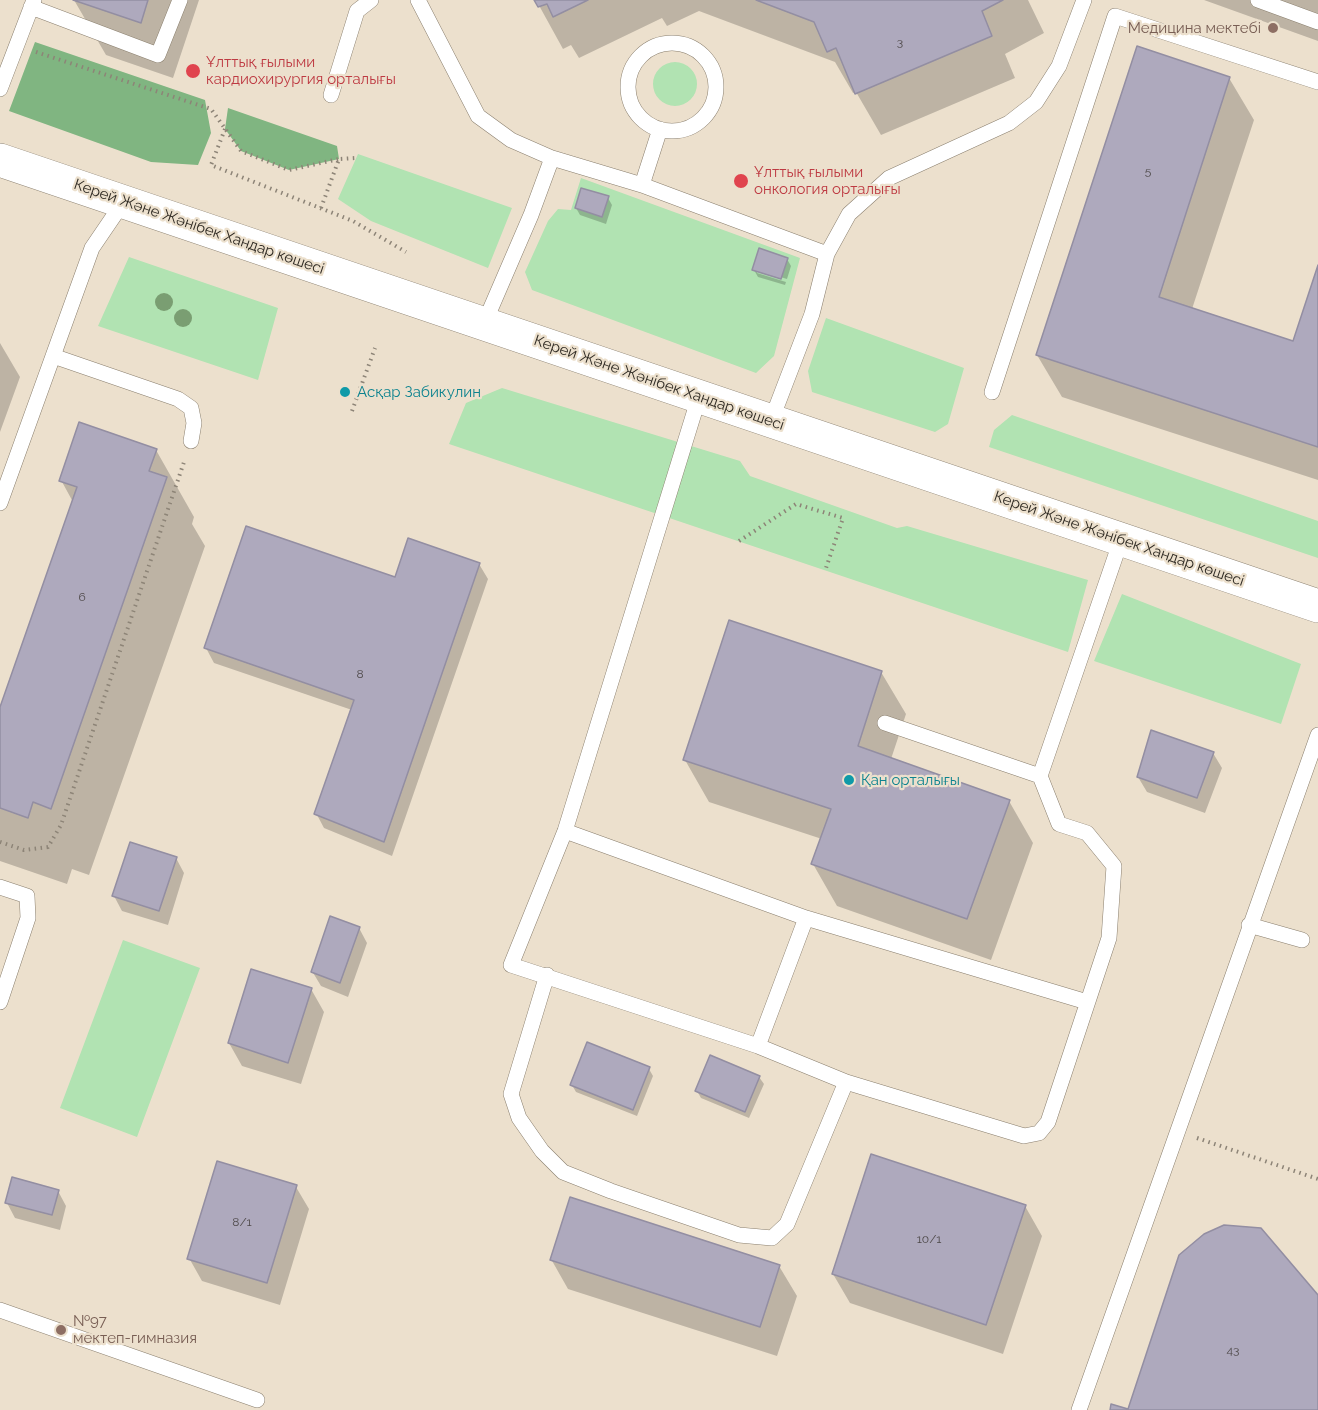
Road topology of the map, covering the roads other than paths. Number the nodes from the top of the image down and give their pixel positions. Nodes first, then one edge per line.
1 (180, 0) edge
2 (371, 0) edge
3 (418, 0) edge
4 (1084, 0) edge
5 (1258, 0) edge
6 (32, 4) edge
7 (1318, 22) edge
8 (1318, 82) edge
9 (0, 89) edge
10 (331, 94) dead end
11 (660, 129) junction
12 (552, 158) junction
13 (0, 160) edge
14 (642, 185) junction
15 (124, 201) junction
16 (827, 254) junction
17 (484, 324) junction
18 (53, 356) junction
19 (992, 392) dead end
20 (699, 397) junction
21 (771, 421) junction
22 (191, 441) road end
23 (0, 502) edge
24 (1120, 540) junction
25 (1318, 606) edge
26 (885, 723) dead end
27 (1318, 735) edge
28 (1040, 776) junction
29 (565, 831) junction
30 (0, 887) edge
31 (806, 918) junction
32 (1249, 925) junction
33 (1302, 940) dead end
34 (547, 975) junction
35 (0, 1002) edge
36 (1087, 1002) junction
37 (759, 1046) junction
38 (846, 1082) junction
39 (0, 1310) edge
40 (257, 1400) dead end
41 (1079, 1410) edge

1 - 6 lane
2 - 10 lane
3 - 12 lane
4 - 16 lane
5 - 7 lane
6 - 9 lane
8 - 19 lane
11 - 11 lane
11 - 14 lane
12 - 14 lane
12 - 17 lane
13 - 15 main road, Керей Және Жәнібек Хандар көшесі
14 - 16 lane
15 - 17 main road, Керей Және Жәнібек Хандар көшесі
15 - 18 lane
16 - 21 lane
17 - 20 main road, Керей Және Жәнібек Хандар көшесі
18 - 22 lane
18 - 23 lane
20 - 21 main road, Керей Және Жәнібек Хандар көшесі
20 - 29 lane
21 - 24 main road, Керей Және Жәнібек Хандар көшесі
24 - 25 main road, Керей Және Жәнібек Хандар көшесі
24 - 28 lane
26 - 28 lane
27 - 32 lane
28 - 36 lane
29 - 31 lane
29 - 34 lane
30 - 35 lane
31 - 36 lane
31 - 37 lane
32 - 33 lane
32 - 41 lane
34 - 37 lane
34 - 38 lane
36 - 38 lane
37 - 38 lane
39 - 40 lane

